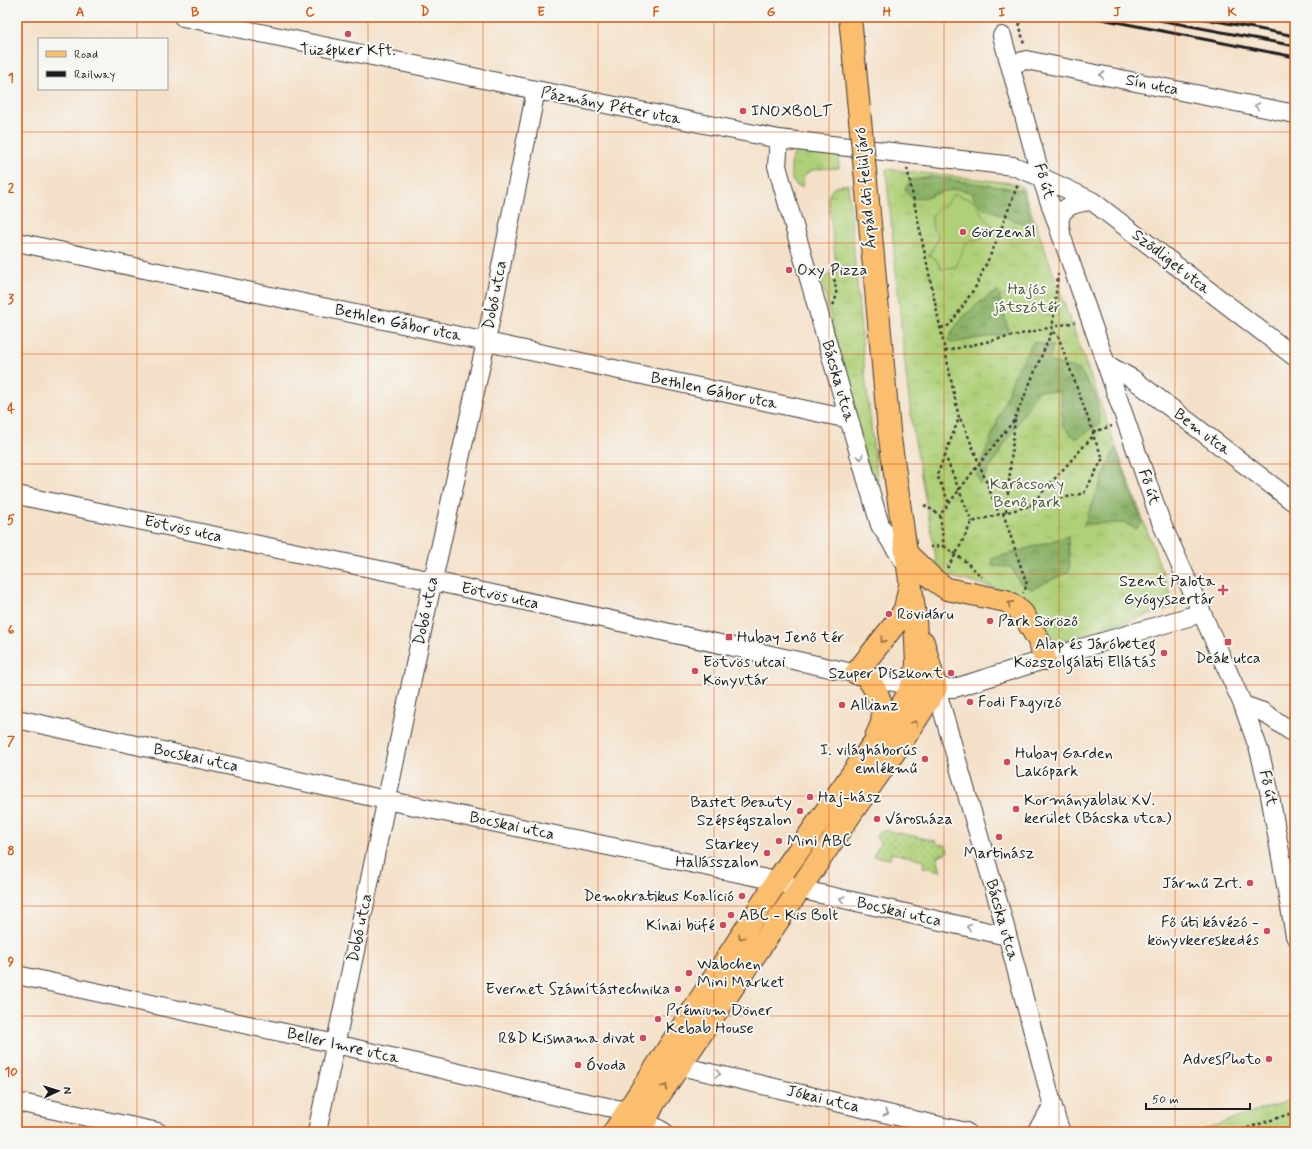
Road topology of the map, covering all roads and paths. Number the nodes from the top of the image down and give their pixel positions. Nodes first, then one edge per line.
1 (183, 17) edge
2 (850, 17) edge
3 (1002, 36) dead end
4 (1010, 65) junction
5 (536, 90) junction
6 (1295, 114) edge
7 (779, 139) junction
8 (907, 168) dead end
9 (1041, 177) junction
10 (1020, 181) dead end
11 (1092, 201) junction
12 (1061, 233) junction
13 (17, 242) edge
14 (1058, 268) dead end
15 (1078, 322) dead end
16 (1047, 325) dead end
17 (941, 328) junction
18 (1051, 330) junction
19 (486, 342) junction
20 (945, 350) junction
21 (1295, 357) edge
22 (1106, 364) junction
23 (1016, 416) junction
24 (959, 418) junction
25 (848, 419) junction
26 (1115, 426) dead end
27 (1093, 432) junction
28 (1093, 436) junction
29 (945, 455) junction
30 (979, 464) junction
31 (959, 491) junction
32 (17, 495) edge
33 (1295, 503) edge
34 (949, 504) junction
35 (924, 505) dead end
36 (1029, 506) junction
37 (1004, 513) junction
38 (999, 514) junction
39 (940, 515) junction
40 (972, 522) junction
41 (944, 546) junction
42 (930, 548) dead end
43 (956, 554) junction
44 (908, 567) junction
45 (433, 581) junction
46 (987, 582) dead end
47 (939, 584) junction
48 (1021, 599) dead end
49 (1202, 613) junction
50 (915, 616) junction
51 (1045, 659) junction
52 (860, 674) junction
53 (912, 686) junction
54 (936, 688) junction
55 (1243, 705) junction
56 (17, 719) edge
57 (1295, 734) edge
58 (871, 747) junction
59 (386, 800) junction
60 (778, 881) junction
61 (799, 889) junction
62 (1007, 936) junction
63 (1295, 936) edge
64 (17, 975) edge
65 (336, 1044) junction
66 (680, 1066) junction
67 (17, 1102) edge
68 (1053, 1106) junction
69 (1294, 1113) edge
70 (638, 1121) edge
71 (1295, 1127) edge
72 (158, 1132) edge
73 (317, 1132) edge
74 (614, 1132) edge
75 (664, 1132) edge
76 (966, 1132) edge
77 (1036, 1132) edge
78 (1061, 1132) edge
79 (1236, 1132) edge

1 - 5 street, Pázmány Péter utca
2 - 44 main road, Árpád úti felüljáró, bridge
3 - 4 street, Fő út
6 -> 4 street, Sín utca
4 - 9 street, Fő út
5 - 7 street, Pázmány Péter utca
5 - 19 street, Dobó utca
7 - 9 street, Pázmány Péter utca
7 - 25 street, Bácska utca
8 - 17 path
9 - 11 street, Sződliget utca
9 - 12 street, Fő út
10 - 17 path
11 - 12 street
11 - 21 street, Sződliget utca
12 - 22 street, Fő út
13 - 19 street, Bethlen Gábor utca
14 - 18 path
15 - 18 path
16 - 18 path
17 - 20 path
18 - 20 path
18 - 23 path
18 - 27 path
19 - 25 street, Bethlen Gábor utca
19 - 45 street, Dobó utca
20 - 24 path
22 - 33 street, Bem utca
22 - 49 street, Fő út
23 - 30 path
23 - 37 path
24 - 29 path
24 - 30 path
25 -> 44 street, Bácska utca
26 - 27 path
27 - 28 path
28 - 36 path
28 - 36 path
29 - 31 path
29 - 34 path
30 - 31 path
30 - 38 path
31 - 34 path
31 - 40 path
32 - 45 street, Eötvös utca
34 - 39 path
35 - 39 path
36 - 37 path
37 - 38 path
37 - 48 path
38 - 40 path
39 - 41 path
40 - 43 path
41 - 42 path
41 - 43 path
43 - 46 path
43 - 47 path
44 - 47 main road
44 - 50 main road, Bácska utca
44 -> 52 main road
45 - 52 street, Eötvös utca
45 - 59 street, Dobó utca
51 -> 47 main road
49 - 51 street
49 - 55 street, Fő út
50 - 53 main road, Bácska utca
50 - 54 main road, Bácska utca
51 - 54 street
52 - 53 street, Eötvös utca
52 - 58 main road
53 - 54 street, Eötvös utca
53 - 58 main road, Bácska utca
61 -> 54 main road
54 - 62 street, Bácska utca
55 - 57 street
55 - 63 street, Fő út
56 - 59 street, Bocskai utca
58 - 60 main road
59 - 60 street, Bocskai utca
59 - 65 street, Dobó utca
60 - 61 street, Bocskai utca
60 -> 70 main road
62 -> 61 street, Bocskai utca
61 - 66 main road
62 - 68 street, Bácska utca
64 - 65 street, Beller Imre utca
65 - 70 street, Beller Imre utca
65 - 73 street, Dobó utca
70 -> 66 main road
66 -> 76 street, Jókai utca
67 - 72 street
68 - 77 street
68 - 78 street, Bácska utca
69 - 71 path
69 - 79 path
70 - 74 main road
70 - 75 street, Beller Imre utca

